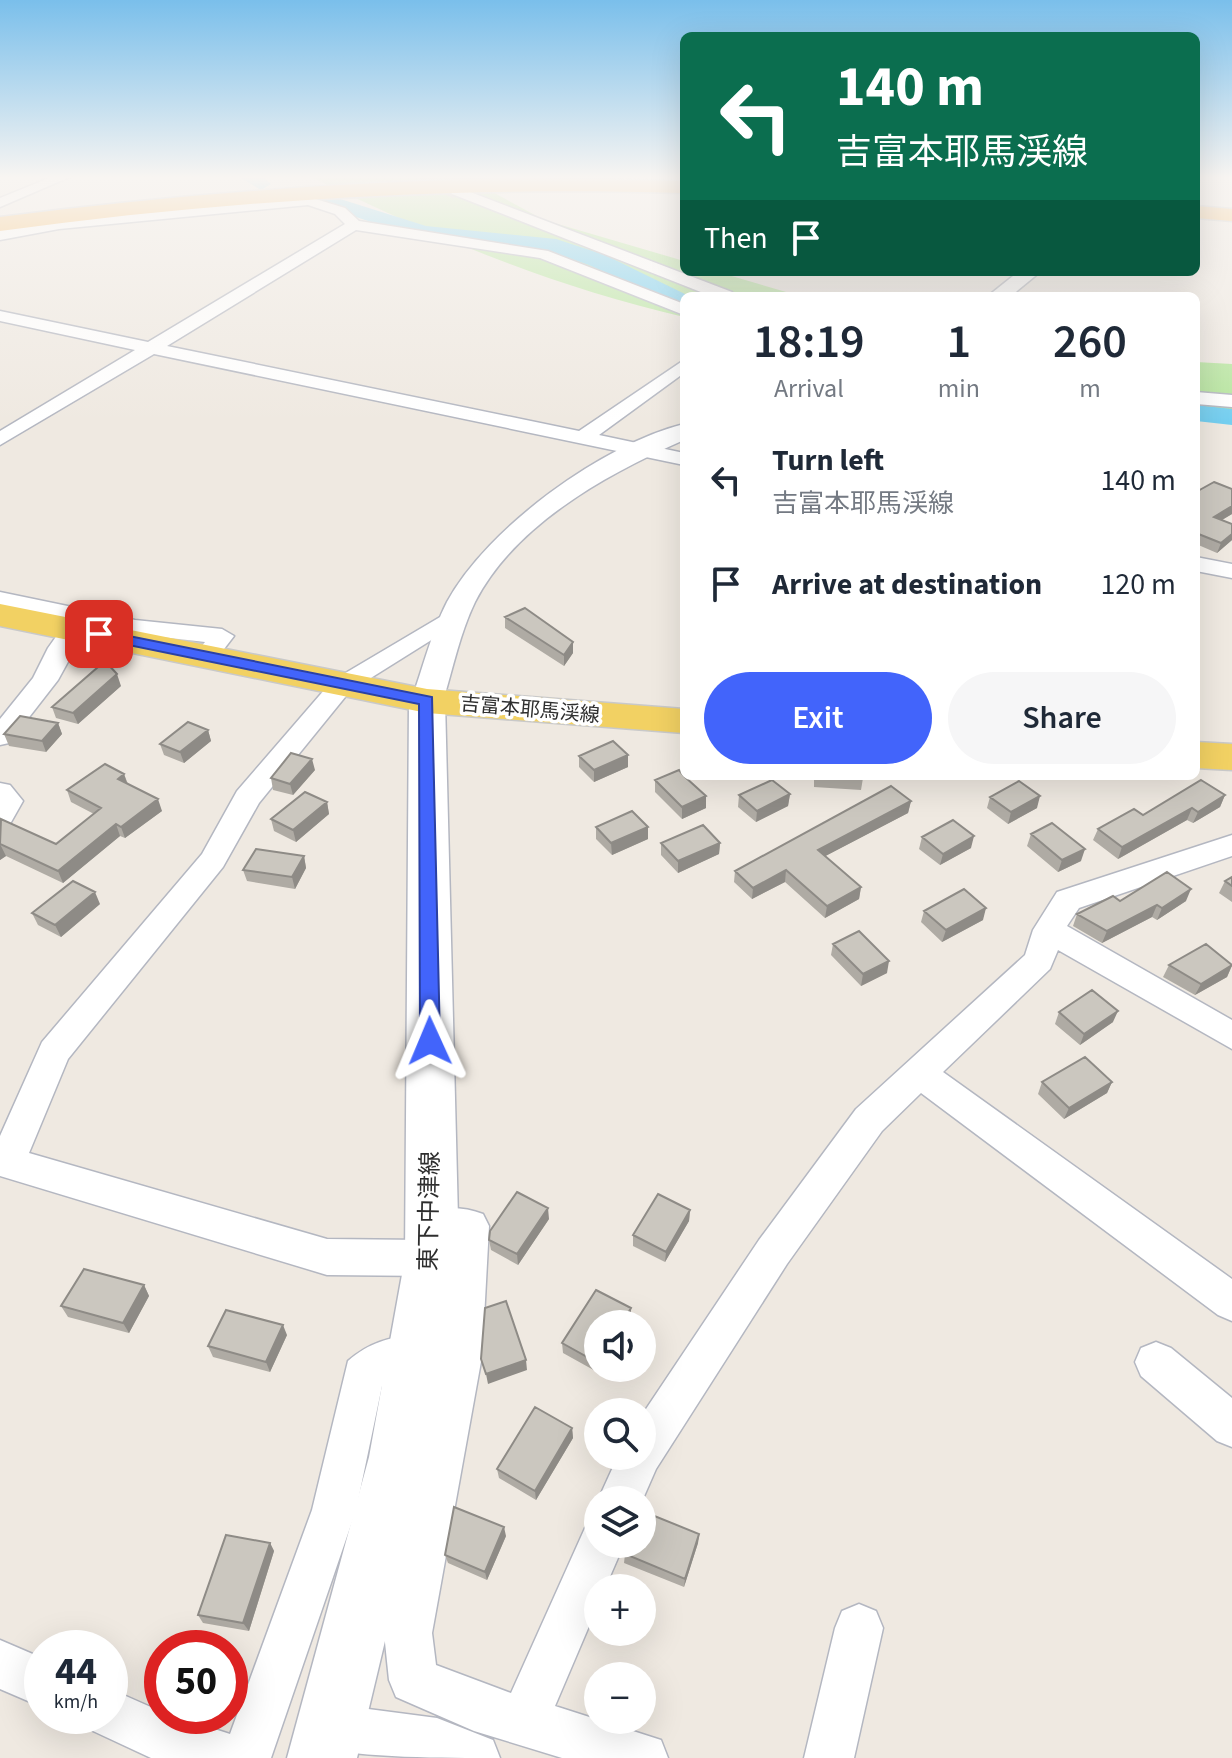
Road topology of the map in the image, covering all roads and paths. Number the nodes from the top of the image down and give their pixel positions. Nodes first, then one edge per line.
1 (299, 258) edge
2 (553, 258) edge
3 (606, 258) edge
4 (634, 258) edge
5 (648, 263) junction
6 (680, 263) edge
7 (1025, 276) edge
8 (688, 292) edge
9 (717, 292) edge
10 (1003, 292) edge
11 (680, 308) edge
12 (0, 316) edge
13 (150, 348) junction
14 (680, 368) edge
15 (1200, 398) edge
16 (1232, 401) edge
17 (680, 433) edge
18 (582, 438) junction
19 (0, 439) edge
20 (637, 450) junction
21 (680, 458) edge
22 (1200, 565) edge
23 (1232, 571) edge
24 (0, 599) edge
25 (457, 614) junction
26 (0, 615) edge
27 (74, 629) junction
28 (129, 634) junction
29 (341, 686) junction
30 (427, 701) junction
31 (680, 721) edge
32 (0, 737) edge
33 (1200, 755) edge
34 (1232, 757) edge
35 (0, 792) edge
36 (0, 817) edge
37 (1232, 845) edge
38 (1049, 930) junction
39 (1232, 1036) edge
40 (919, 1073) junction
41 (4, 1161) edge
42 (432, 1242) junction
43 (1232, 1302) edge
44 (416, 1354) junction
45 (1156, 1362) dead end
46 (1232, 1426) edge
47 (656, 1431) edge
48 (595, 1558) edge
49 (859, 1628) dead end
50 (0, 1664) edge
51 (24, 1675) edge
52 (524, 1721) junction
53 (128, 1722) edge
54 (326, 1743) edge
55 (228, 1758) edge
56 (246, 1758) edge
57 (475, 1758) edge
58 (643, 1758) edge
59 (829, 1758) edge

1 - 13 street
2 - 11 street
3 - 8 street
4 - 5 street
5 - 6 street
5 - 9 street
7 - 10 street
12 - 13 street
13 - 18 street
13 - 19 street
14 - 18 street
15 - 16 street
17 - 20 street
18 - 20 street
20 - 21 street
20 - 25 street
22 - 23 street
24 - 28 street
25 - 29 street
25 - 30 street
26 - 27 main road, 吉富本耶馬渓線
27 - 28 main road, 吉富本耶馬渓線
27 - 32 street
28 - 29 main road, 吉富本耶馬渓線
29 - 30 main road, 吉富本耶馬渓線
29 - 41 street
30 - 31 main road, 吉富本耶馬渓線
30 - 42 main road, 東下中津線
33 - 34 main road
35 - 36 street
37 - 38 street
38 - 39 street
38 - 40 street
40 - 43 street
40 - 47 street
41 - 42 street
42 - 44 main road, 東下中津線
42 - 52 street
44 - 54 main road, 東下中津線
44 - 56 street
45 - 46 street
48 - 52 street
49 - 59 street
50 - 51 street
52 - 58 street
53 - 55 street
54 - 57 street

